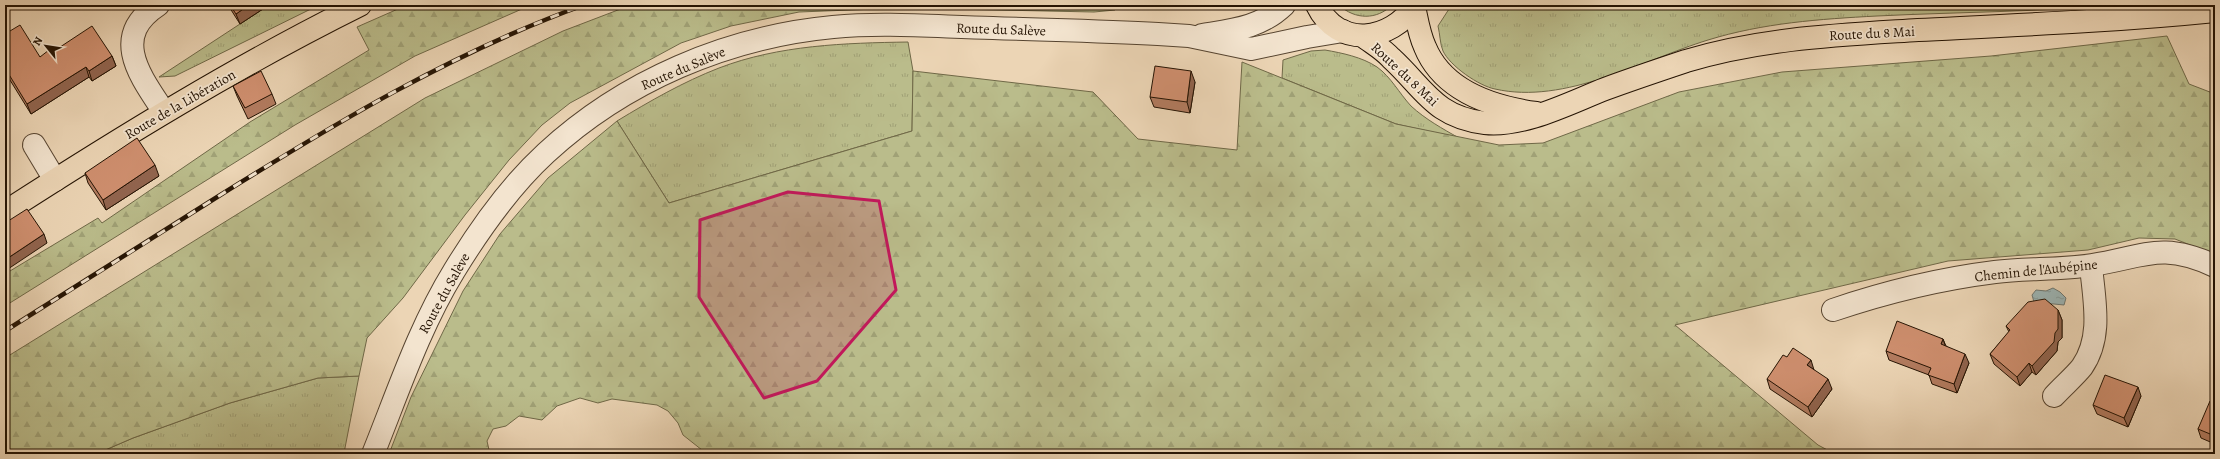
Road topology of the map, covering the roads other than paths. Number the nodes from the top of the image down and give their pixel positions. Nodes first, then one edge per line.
1 (158, 5) edge
2 (360, 5) edge
3 (1284, 5) edge
4 (1317, 5) edge
5 (1415, 6) edge
6 (2215, 11) edge
7 (1353, 33) junction
8 (1189, 36) junction
9 (164, 112) junction
10 (1541, 113) junction
11 (34, 145) dead end
12 (55, 180) junction
13 (5, 212) edge
14 (2091, 266) junction
15 (2215, 266) edge
16 (1833, 310) dead end
17 (2054, 396) dead end
18 (373, 454) edge

1 - 9 street
2 - 9 main road, Route de la Libération
3 - 8 street, Route du Salève
4 - 7 main road, Route du 8 Mai
5 - 7 main road
5 - 10 main road, Route du 8 Mai
6 - 10 main road, Route du 8 Mai
7 - 8 street, Route du Salève
7 - 10 main road, Route du 8 Mai
8 - 18 street, Route du Salève
9 - 12 main road, Route de la Libération
11 - 12 street
12 - 13 main road, Route de la Libération
14 - 15 street, Chemin de l'Aubépine
14 - 16 street, Chemin de l'Aubépine
14 - 17 street

